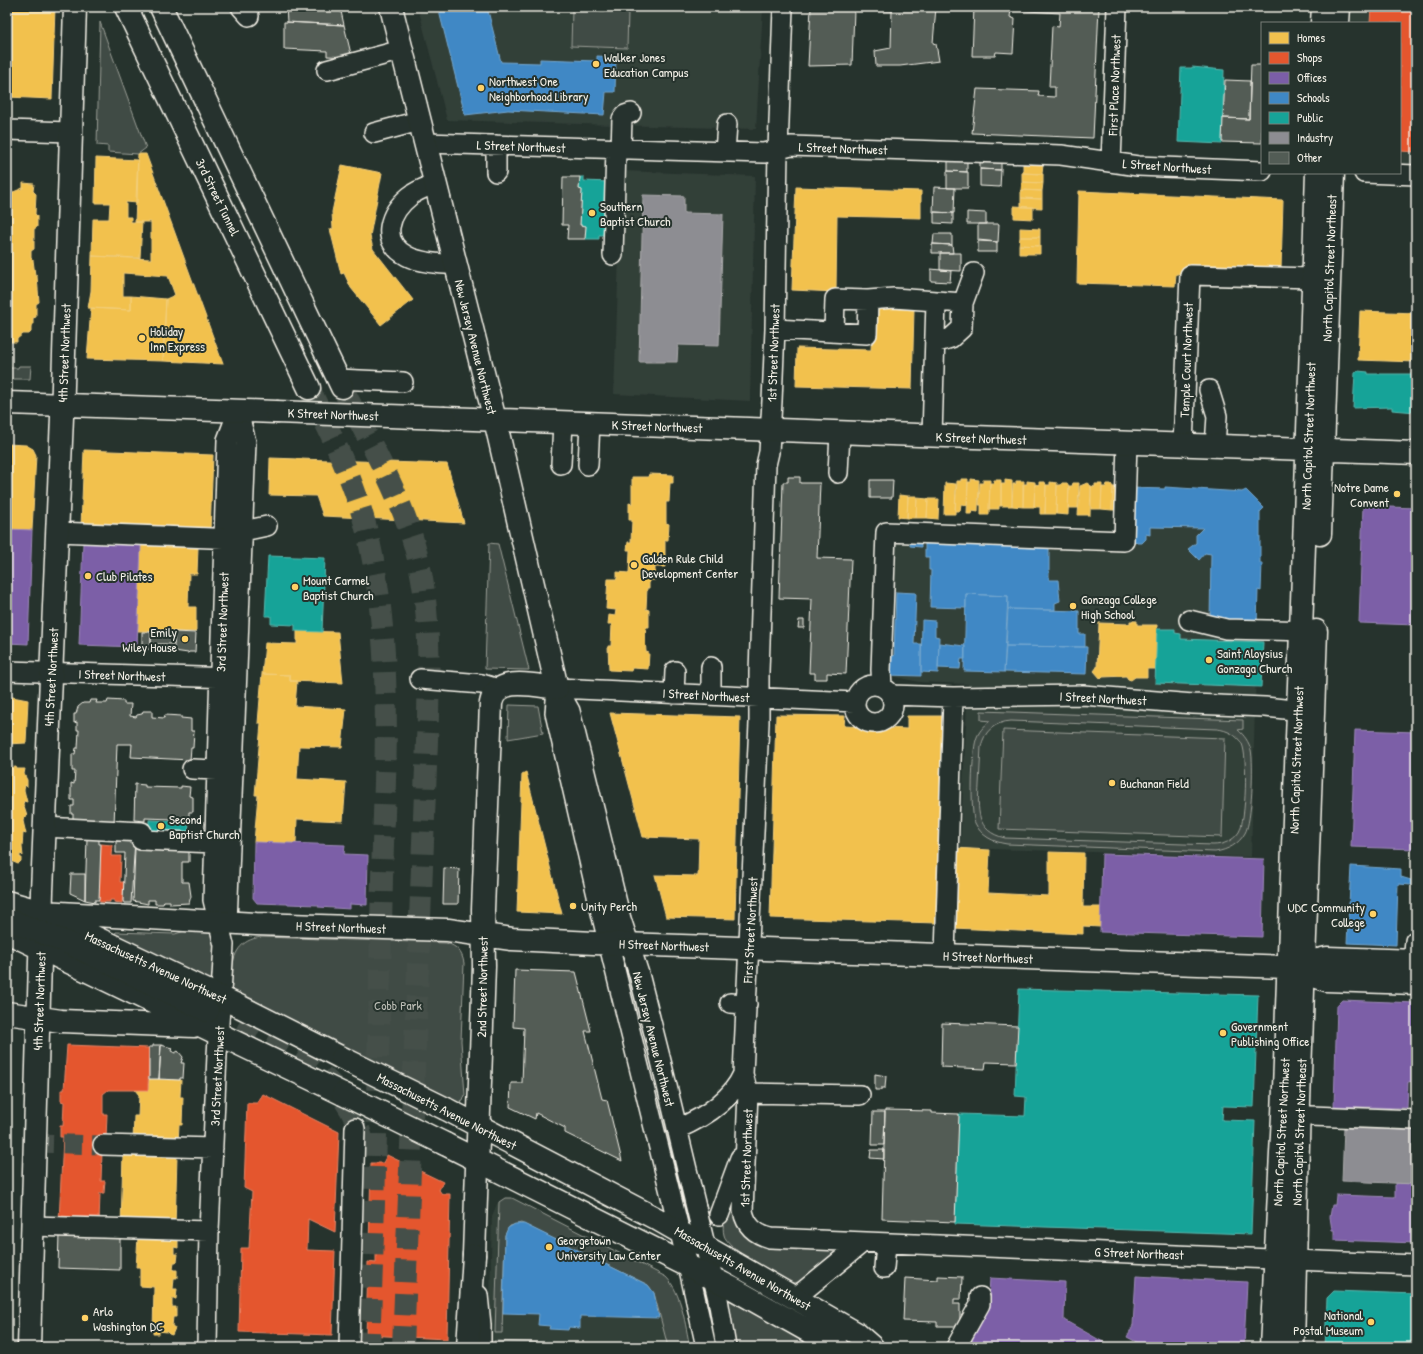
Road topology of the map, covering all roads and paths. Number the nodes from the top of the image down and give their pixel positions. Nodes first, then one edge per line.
1 (75, 7) edge
2 (126, 7) edge
3 (161, 7) edge
4 (391, 7) edge
5 (783, 7) edge
6 (1117, 7) edge
7 (1323, 7) edge
8 (1339, 7) edge
9 (1322, 22) edge
10 (1338, 22) edge
11 (402, 50) junction
12 (327, 70) dead end
13 (631, 113) dead end
14 (420, 121) junction
15 (727, 124) dead end
16 (7, 130) edge
17 (70, 132) junction
18 (374, 133) dead end
19 (425, 143) junction
20 (496, 145) junction
21 (618, 149) junction
22 (778, 150) junction
23 (725, 152) junction
24 (1111, 162) junction
25 (1261, 171) edge
26 (496, 172) dead end
27 (1317, 174) edge
28 (1333, 174) edge
29 (1390, 174) edge
30 (1416, 175) edge
31 (435, 184) junction
32 (613, 255) dead end
33 (455, 264) junction
34 (974, 274) dead end
35 (1313, 278) junction
36 (868, 300) junction
37 (936, 301) junction
38 (963, 303) junction
39 (774, 330) junction
40 (834, 332) junction
41 (935, 343) junction
42 (404, 382) dead end
43 (340, 383) joint
44 (309, 388) tunnel mouth
45 (1209, 390) dead end
46 (7, 403) edge
47 (62, 405) junction
48 (238, 411) junction
49 (495, 420) junction
50 (563, 422) junction
51 (590, 423) junction
52 (769, 430) junction
53 (840, 433) junction
54 (932, 436) junction
55 (1127, 443) junction
56 (1183, 445) junction
57 (1215, 446) junction
58 (1315, 450) junction
59 (1416, 453) edge
60 (561, 464) dead end
61 (588, 465) dead end
62 (838, 473) dead end
63 (267, 526) dead end
64 (57, 532) junction
65 (234, 535) junction
66 (1189, 620) dead end
67 (1309, 631) junction
68 (711, 667) dead end
69 (7, 671) edge
70 (675, 671) dead end
71 (51, 672) junction
72 (228, 678) junction
73 (420, 679) dead end
74 (557, 688) junction
75 (498, 689) junction
76 (887, 691) junction
77 (674, 694) junction
78 (711, 695) junction
79 (953, 697) junction
80 (759, 698) junction
81 (855, 702) junction
82 (1305, 712) junction
83 (192, 769) dead end
84 (217, 770) junction
85 (44, 827) junction
86 (222, 845) junction
87 (7, 902) edge
88 (7, 919) edge
89 (223, 923) junction
90 (41, 931) junction
91 (7, 932) edge
92 (483, 935) junction
93 (619, 944) junction
94 (750, 948) junction
95 (1415, 954) edge
96 (945, 955) junction
97 (1299, 968) junction
98 (1414, 983) edge
99 (7, 1013) edge
100 (38, 1017) junction
101 (213, 1017) junction
102 (743, 1074) junction
103 (748, 1093) junction
104 (860, 1095) dead end
105 (1291, 1116) junction
106 (1416, 1120) edge
107 (479, 1126) junction
108 (355, 1128) tunnel mouth
109 (677, 1129) junction
110 (103, 1145) tunnel mouth
111 (213, 1148) junction
112 (745, 1151) junction
113 (477, 1160) junction
114 (719, 1215) dead end
115 (32, 1226) junction
116 (209, 1231) junction
117 (679, 1232) junction
118 (761, 1236) joint
119 (862, 1243) junction
120 (886, 1244) junction
121 (705, 1246) junction
122 (474, 1255) junction
123 (1285, 1259) junction
124 (688, 1265) junction
125 (1416, 1265) edge
126 (884, 1268) dead end
127 (712, 1278) junction
128 (980, 1297) dead end
129 (795, 1298) junction
130 (28, 1347) edge
131 (207, 1347) edge
132 (349, 1347) edge
133 (468, 1347) edge
134 (480, 1347) edge
135 (706, 1347) edge
136 (726, 1347) edge
137 (837, 1347) edge
138 (872, 1347) edge
139 (956, 1347) edge
140 (1272, 1347) edge
141 (1293, 1347) edge

1 - 17 main road, 4th Street Northwest
2 - 44 main road, 3rd Street Tunnel
3 - 43 main road
4 - 11 main road, New Jersey Avenue Northwest
5 - 22 street, 1st Street Northwest
6 - 24 street, First Place Northwest
7 - 9 main road
8 - 10 main road
11 - 12 street
11 - 14 main road, New Jersey Avenue Northwest
13 - 21 street
14 - 18 street
14 - 19 main road, New Jersey Avenue Northwest
15 - 23 street
16 - 17 street
17 - 47 main road, 4th Street Northwest
19 - 20 street, L Street Northwest
19 - 31 main road, New Jersey Avenue Northwest
20 - 21 street, L Street Northwest
20 - 26 street
21 - 23 street, L Street Northwest
21 - 32 street
22 - 23 street, L Street Northwest
22 - 24 street, L Street Northwest
22 - 39 street, 1st Street Northwest
24 - 25 street, L Street Northwest
27 - 35 main road, North Capitol Street Northwest
28 - 58 main road, North Capitol Street Northeast
29 - 30 street
31 - 33 main road, New Jersey Avenue Northwest
31 - 33 street
33 - 49 main road, New Jersey Avenue Northwest
34 - 38 street
35 - 56 street, Temple Court Northwest
35 - 58 main road, North Capitol Street Northwest
36 - 37 street
36 - 40 street
36 - 40 street
37 - 38 street
37 - 41 street
38 - 41 street
39 - 40 street
39 - 52 street, 1st Street Northwest
41 - 54 street
42 - 43 street
45 - 57 street
46 - 47 main road, K Street Northwest
47 - 48 main road, K Street Northwest
47 - 64 main road, 4th Street Northwest
48 - 49 main road, K Street Northwest, bridge
48 - 65 street, 3rd Street Northwest
49 - 50 main road, K Street Northwest
49 - 74 main road, New Jersey Avenue Northwest
50 - 51 main road, K Street Northwest
50 - 60 street
51 - 52 main road, K Street Northwest
51 - 61 street
52 - 53 main road, K Street Northwest
52 - 80 street, 1st Street Northwest
53 - 54 main road, K Street Northwest
53 - 62 street
54 - 55 main road, K Street Northwest
55 - 56 main road, K Street Northwest
55 - 76 street
56 - 57 main road, K Street Northwest
57 - 58 main road, K Street Northwest
58 - 59 main road, K Street Northwest
58 - 67 main road, North Capitol Street Northwest
63 - 65 street
64 - 65 street
64 - 71 main road, 4th Street Northwest
65 - 72 street, 3rd Street Northwest
66 - 67 street
67 - 82 main road, North Capitol Street Northwest
68 - 78 street
69 - 71 street, I Street Northwest
70 - 77 street
71 - 72 street, I Street Northwest
71 - 85 main road, 4th Street Northwest
72 - 84 street, 3rd Street Northwest
72 - 86 street, 3rd Street Northwest
73 - 75 street
74 - 75 main road
74 - 77 street, I Street Northwest
74 - 93 street, New Jersey Avenue Northwest
75 - 92 main road, 2nd Street Northwest
76 - 79 street, I Street Northwest
76 - 81 street, I Street Northwest
76 - 81 street
77 - 78 street, I Street Northwest
78 - 80 street, I Street Northwest
79 - 82 street, I Street Northwest
79 - 96 street
80 - 81 street, I Street Northwest
80 - 94 street, First Street Northwest
82 - 97 main road, North Capitol Street Northwest
83 - 84 street
84 - 86 street, 3rd Street Northwest
85 - 86 street
85 - 90 main road, 4th Street Northwest
86 - 89 street, 3rd Street Northwest
87 - 90 main road
88 - 90 main road
89 - 90 main road, H Street Northwest
89 - 92 main road, H Street Northwest
89 - 101 street, 3rd Street Northwest
90 - 91 main road
90 - 100 main road, 4th Street Northwest
90 - 101 main road
92 - 93 main road, H Street Northwest
92 - 107 main road, 2nd Street Northwest
93 - 94 main road, H Street Northwest
93 - 109 street, New Jersey Avenue Northwest
93 - 117 street, New Jersey Avenue Northwest
94 - 96 main road, H Street Northwest
94 - 102 street, First Street Northwest
95 - 97 main road
95 - 98 street
96 - 97 main road, H Street Northwest
97 - 98 main road
97 - 105 main road, North Capitol Street Northeast
99 - 100 main road
100 - 101 main road
100 - 115 main road, 4th Street Northwest
101 - 107 main road, Massachusetts Avenue Northwest, bridge
101 - 111 street, 3rd Street Northwest
101 - 113 main road, Massachusetts Avenue Northwest, bridge
102 - 103 street, 1st Street Northwest
102 - 109 street, First Street Northwest
103 - 104 street
103 - 112 street, 1st Street Northwest
105 - 106 street
105 - 123 main road, North Capitol Street Northwest
107 - 113 main road, 2nd Street Northwest
107 - 117 main road, Massachusetts Avenue Northwest
108 - 132 street
109 - 121 street, New Jersey Avenue Northwest
110 - 111 street
111 - 116 street, 3rd Street Northwest
112 - 114 street
112 - 118 street, 1st Street Northwest
113 - 122 main road, 2nd Street Northwest
113 - 124 main road, Massachusetts Avenue Northwest
115 - 116 street
115 - 130 main road, 4th Street Northwest
116 - 131 street, 3rd Street Northwest
117 - 121 main road, Massachusetts Avenue Northwest
117 - 124 street, New Jersey Avenue Northwest
118 - 119 street, G Street Northeast
119 - 120 street, G Street Northeast
119 - 129 street
120 - 123 street, G Street Northeast
120 - 126 street
121 - 127 street, New Jersey Avenue Northwest
121 - 129 main road, Massachusetts Avenue Northwest
122 - 133 main road
122 - 134 street, 2nd Street Northwest
123 - 125 street, G Street Northeast
123 - 140 main road, North Capitol Street Northwest
123 - 141 main road
124 - 127 main road, Massachusetts Avenue Northwest
124 - 135 street, New Jersey Avenue Northwest
127 - 136 street, New Jersey Avenue Northwest
127 - 137 main road, Massachusetts Avenue Northwest
128 - 139 street
129 - 138 main road, Massachusetts Avenue Northwest

